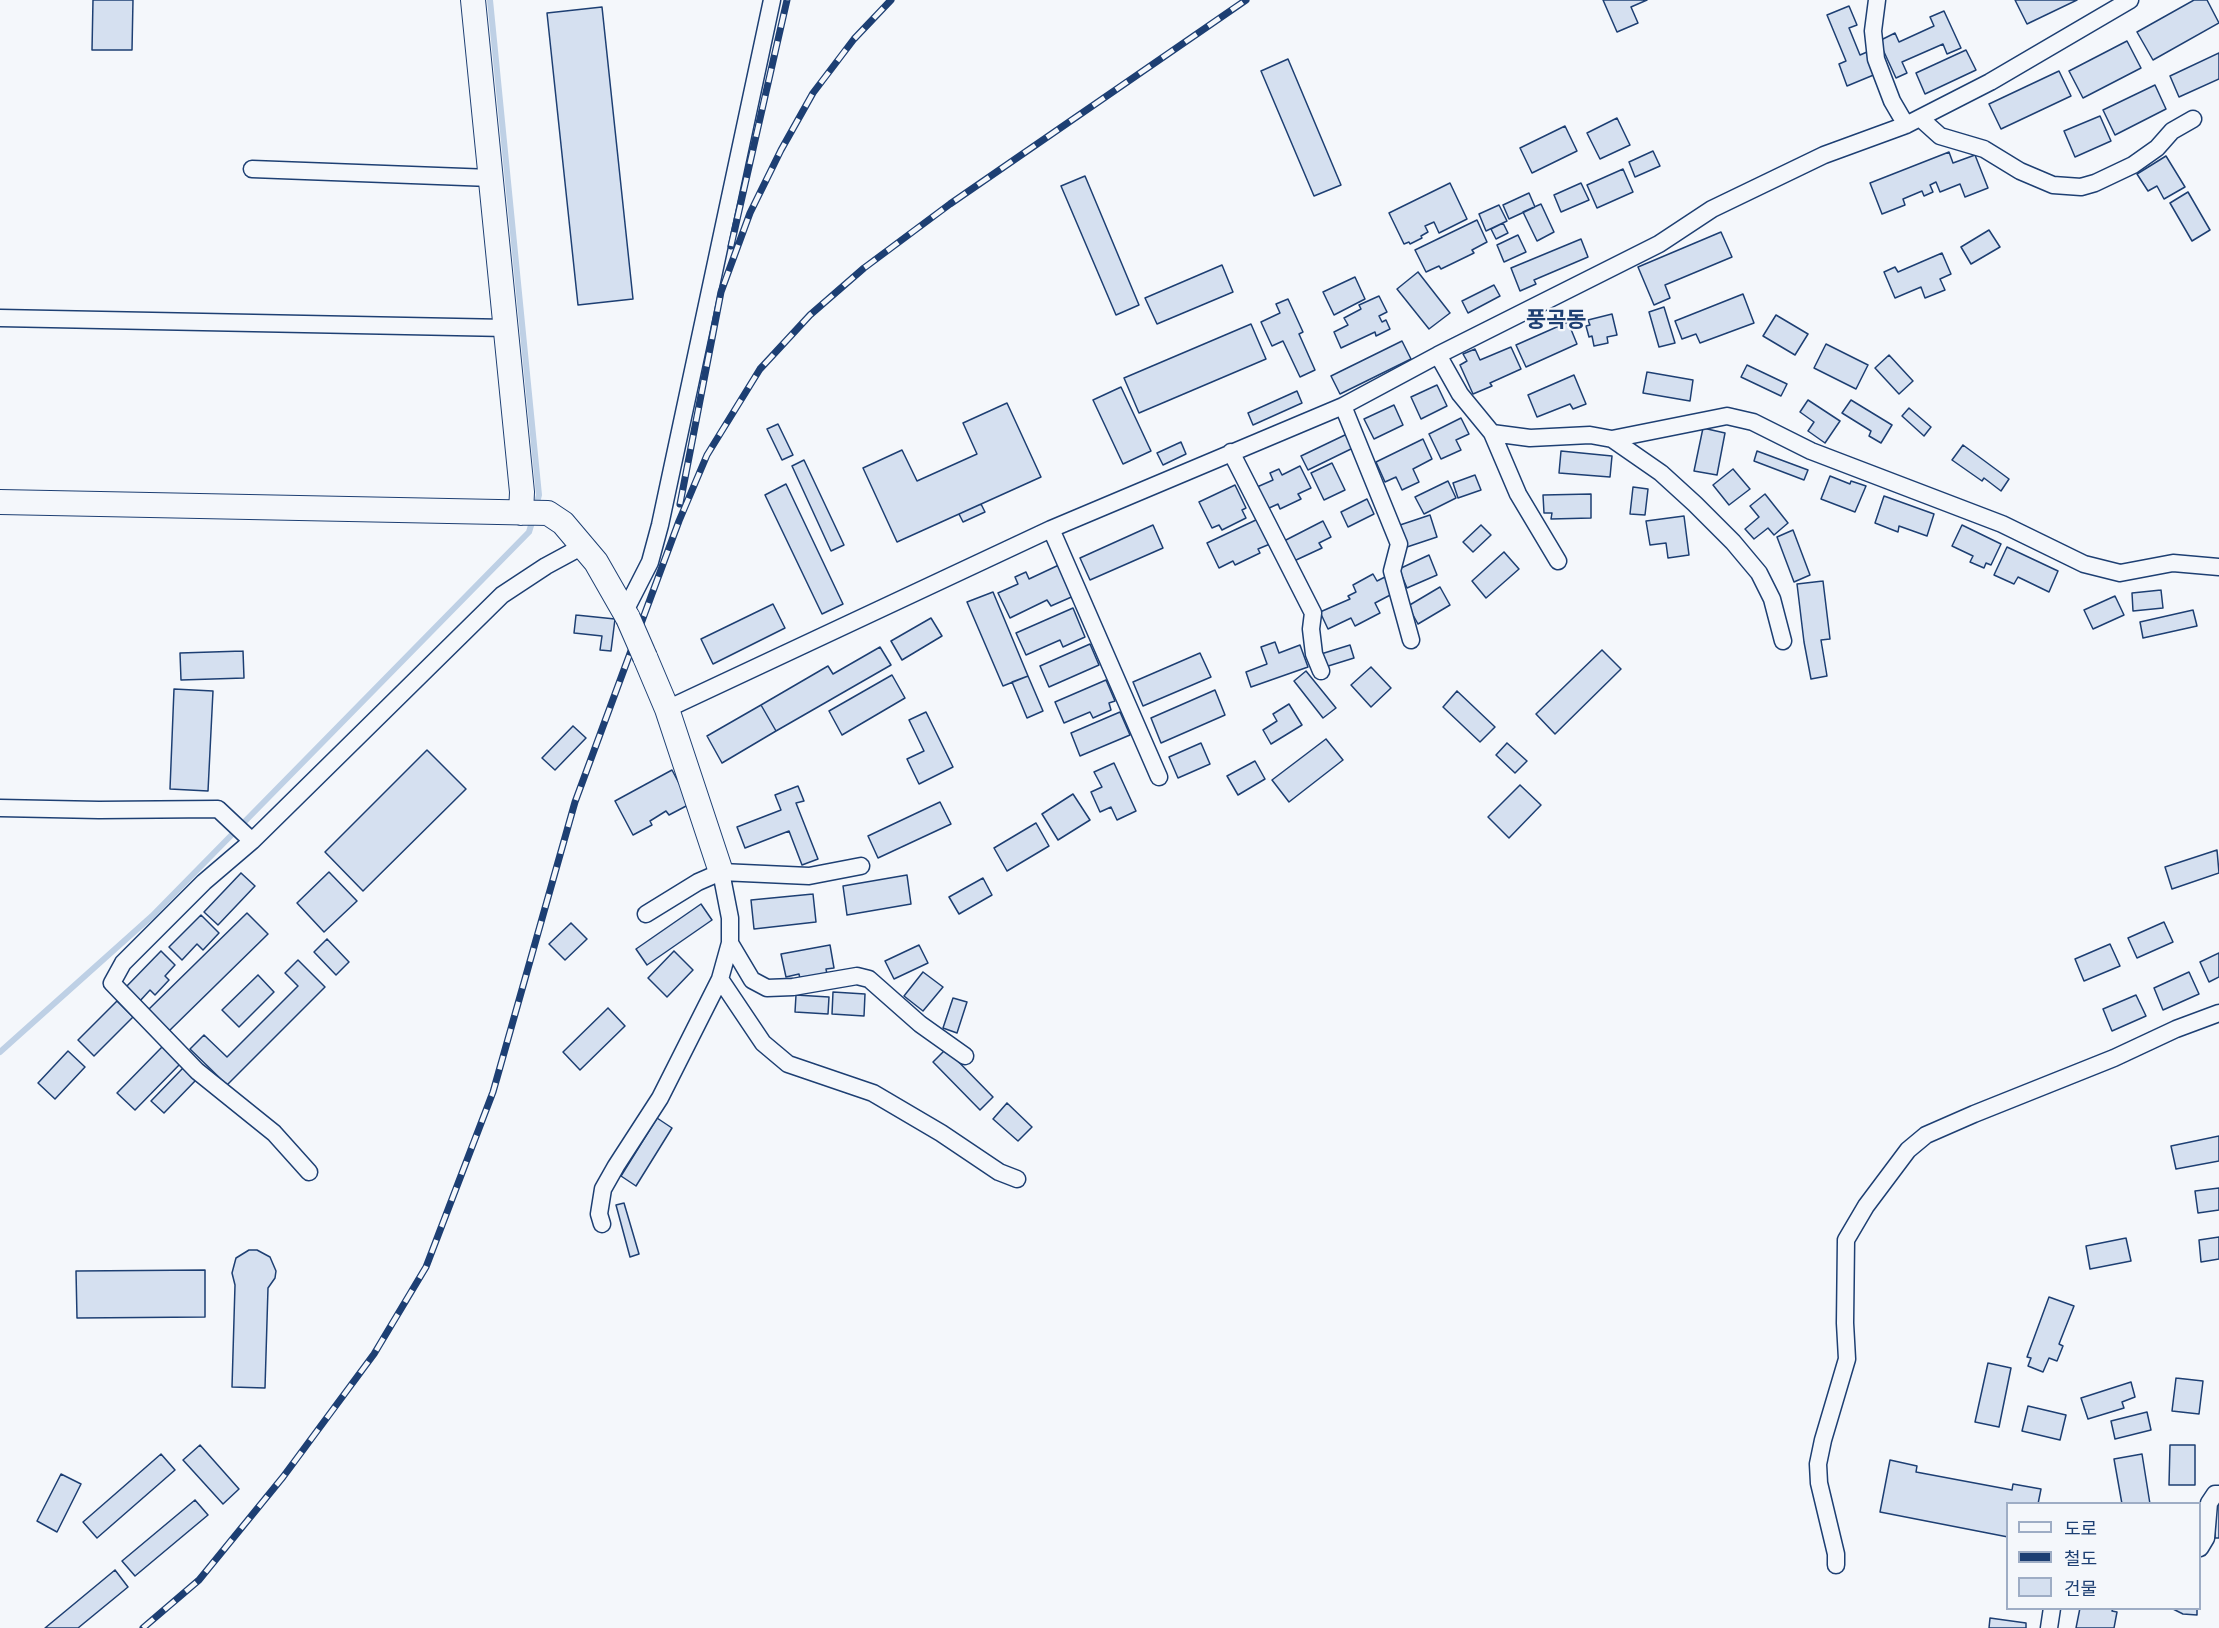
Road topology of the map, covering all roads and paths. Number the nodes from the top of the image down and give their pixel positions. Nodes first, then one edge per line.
1 (473, 0) edge
2 (772, 0) edge
3 (1877, 0) edge
4 (2130, 0) edge
5 (2193, 119) dead end
6 (1913, 122) junction
7 (252, 169) dead end
8 (491, 178) junction
9 (0, 318) edge
10 (507, 328) junction
11 (1438, 355) junction
12 (1343, 406) junction
13 (1492, 433) junction
14 (1612, 439) junction
15 (1231, 452) junction
16 (0, 502) edge
17 (532, 513) junction
18 (1051, 529) junction
19 (583, 546) junction
20 (1558, 561) dead end
21 (2219, 567) edge
22 (627, 614) junction
23 (1411, 640) dead end
24 (1783, 641) dead end
25 (1321, 671) dead end
26 (667, 709) junction
27 (1159, 777) dead end
28 (0, 808) edge
29 (252, 841) junction
30 (861, 866) dead end
31 (721, 872) junction
32 (646, 914) dead end
33 (730, 944) junction
34 (720, 980) junction
35 (2219, 1013) edge
36 (965, 1056) dead end
37 (309, 1172) dead end
38 (1017, 1179) dead end
39 (602, 1224) dead end
40 (2219, 1494) edge
41 (2201, 1545) edge
42 (1836, 1565) dead end
43 (2052, 1610) edge
44 (2049, 1628) edge

1 - 8 street
2 - 22 street
3 - 6 street
4 - 6 street
5 - 6 street
6 - 11 street
7 - 8 street
8 - 10 street
9 - 10 street
10 - 17 street
11 - 12 street
11 - 13 street
12 - 15 street
12 - 23 street
13 - 14 street
13 - 20 street
14 - 21 street
14 - 24 street
15 - 18 street
15 - 25 street
16 - 17 street
17 - 19 street
18 - 26 street
18 - 27 street
19 - 22 street
19 - 29 street
22 - 26 street, bridge
26 - 31 street
28 - 29 street
29 - 37 street
30 - 31 street
31 - 32 street
31 - 33 street
33 - 34 street
33 - 36 street
34 - 38 street
34 - 39 street
35 - 42 street
40 - 41 street
43 - 44 street

